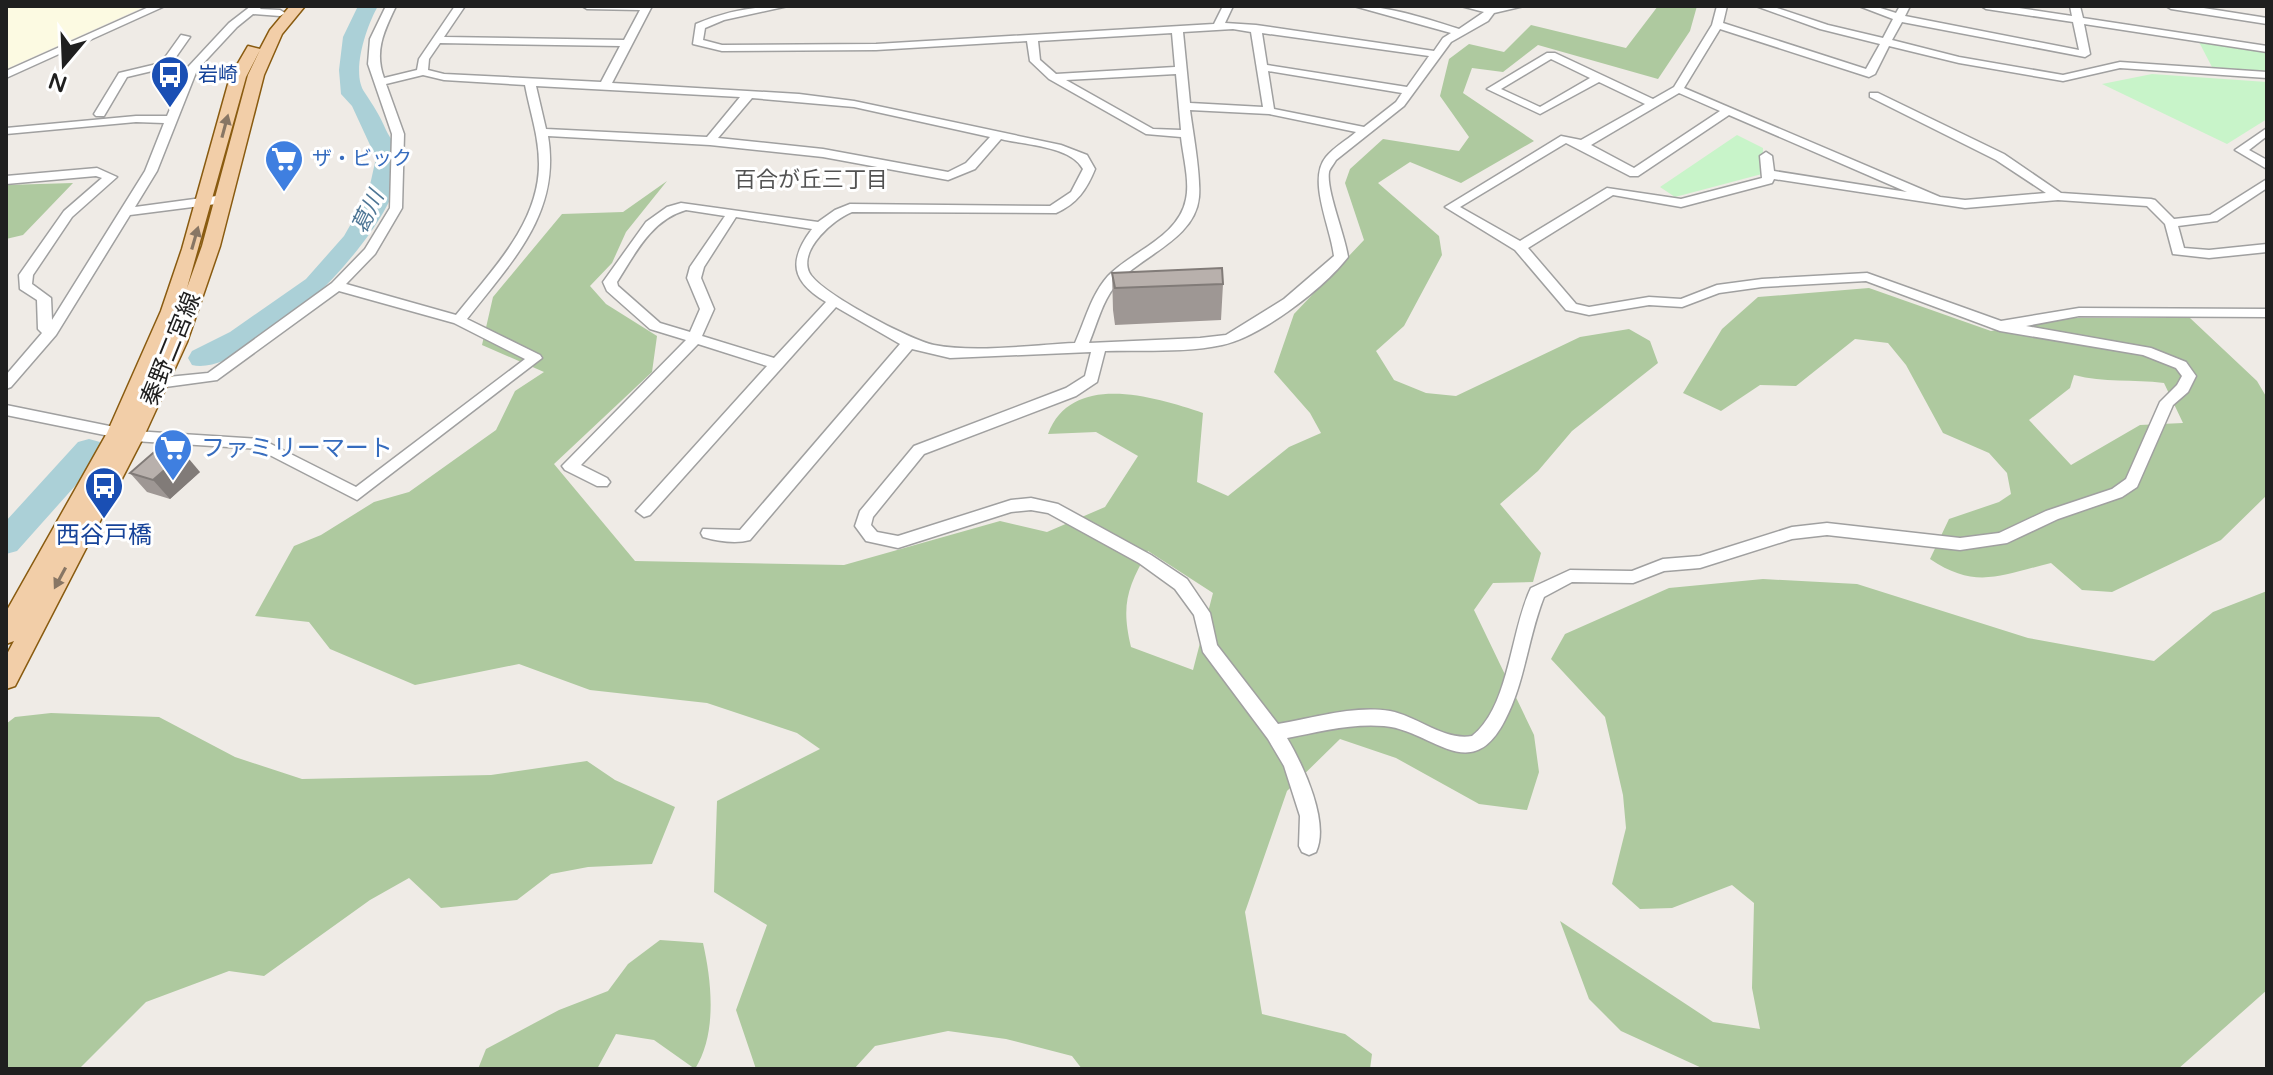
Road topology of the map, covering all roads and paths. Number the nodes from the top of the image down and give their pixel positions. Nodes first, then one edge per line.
1 (160, 6) edge
2 (298, 6) edge
3 (391, 6) edge
4 (460, 6) edge
5 (587, 6) edge
6 (783, 6) edge
7 (1228, 6) edge
8 (1359, 6) edge
9 (1466, 6) edge
10 (1519, 6) edge
11 (1722, 6) edge
12 (1761, 6) edge
13 (1864, 6) edge
14 (1905, 6) edge
15 (1986, 6) edge
16 (2075, 6) edge
17 (2171, 6) edge
18 (647, 7) edge
19 (253, 8) edge
20 (283, 9) edge
21 (1491, 10) junction
22 (1899, 18) junction
23 (2079, 20) junction
24 (2267, 21) edge
25 (1717, 25) junction
26 (1218, 26) junction
27 (1177, 28) junction
28 (1256, 28) junction
29 (1460, 33) junction
30 (185, 37) dead end
31 (1032, 38) junction
32 (436, 40) junction
33 (1886, 42) junction
34 (628, 43) junction
35 (2267, 49) edge
36 (1435, 54) junction
37 (2085, 54) junction
38 (165, 65) junction
39 (1262, 67) junction
40 (192, 69) junction
41 (1181, 70) junction
42 (423, 72) junction
43 (2088, 72) junction
44 (6, 75) edge
45 (2267, 75) edge
46 (1053, 77) junction
47 (1598, 78) junction
48 (530, 82) junction
49 (378, 83) junction
50 (605, 85) junction
51 (1678, 89) junction
52 (1411, 91) junction
53 (749, 94) junction
54 (1874, 95) dead end
55 (1653, 103) junction
56 (1185, 106) junction
57 (1269, 111) junction
58 (1728, 111) junction
59 (100, 114) junction
60 (136, 119) junction
61 (171, 120) junction
62 (6, 125) edge
63 (6, 131) edge
64 (1367, 131) junction
65 (2267, 131) edge
66 (539, 132) junction
67 (1187, 134) junction
68 (998, 135) junction
69 (710, 141) junction
70 (1582, 145) junction
71 (1766, 156) dead end
72 (2267, 165) edge
73 (1768, 174) junction
74 (6, 180) edge
75 (2267, 183) edge
76 (2058, 196) junction
77 (214, 200) junction
78 (1937, 200) junction
79 (127, 212) junction
80 (733, 213) junction
81 (2171, 223) junction
82 (818, 226) junction
83 (1520, 247) junction
84 (2267, 248) edge
85 (337, 286) junction
86 (834, 301) junction
87 (2267, 313) edge
88 (459, 320) junction
89 (2000, 326) junction
90 (51, 332) junction
91 (693, 341) junction
92 (909, 343) junction
93 (1081, 346) junction
94 (1099, 346) junction
95 (777, 364) junction
96 (158, 383) junction
97 (6, 384) edge
98 (6, 410) edge
99 (122, 436) junction
100 (602, 482) dead end
101 (644, 511) dead end
102 (709, 533) dead end
103 (6, 634) edge
104 (6, 679) edge
105 (1274, 733) junction
106 (1309, 846) dead end

1 - 44 street
2 - 77 main road, 秦野二宮線
3 - 49 street
4 - 32 street
5 - 18 street
6 - 31 street
7 - 26 street
8 - 29 street
9 - 21 street
10 - 21 street
11 - 25 street
12 - 33 street
13 - 22 street
14 - 22 street
15 - 23 street
16 - 23 street
17 - 24 street
18 - 34 street
19 - 20 street
19 - 40 street
77 -> 20 main road, 秦野二宮線
21 - 29 street
22 - 33 street
22 - 37 street
23 - 35 street
23 - 37 street
25 - 33 street
25 - 51 street
26 - 27 street
26 - 28 street
27 - 31 street
27 - 41 street
28 - 36 street
28 - 39 street
29 - 36 street
30 - 38 street
31 - 46 street
32 - 34 street
32 - 42 street
33 - 43 street
34 - 50 street
36 - 52 street
37 - 43 street
38 - 40 street
38 - 59 street
39 - 52 street
39 - 57 street
40 - 61 street
41 - 46 street
41 - 56 street
42 - 48 street
42 - 49 street
43 - 45 street
46 - 67 street
47 - 47 street
47 - 55 street
48 - 50 street
48 - 66 street
49 - 85 street
50 - 53 street
51 - 55 street
51 - 58 street
52 - 64 street
53 - 68 street
53 - 69 street
54 - 76 street
55 - 70 street
56 - 57 street
56 - 67 street
57 - 64 street
58 - 70 street
58 - 78 street
59 - 60 street
59 - 62 street
60 - 61 street
60 - 63 street
61 - 79 street
64 - 94 street
65 - 72 street
66 - 69 street
66 - 88 street
67 - 93 street
68 - 69 street
68 - 82 street
70 - 83 street
71 - 73 street
73 - 78 street
73 - 83 street
74 - 90 street
75 - 81 street
76 - 78 street
76 - 81 street
77 - 79 street
77 - 96 main road, 秦野二宮線
99 -> 77 main road, 秦野二宮線
79 - 90 street
80 - 82 street
80 - 91 street
80 - 91 street
81 - 84 street
82 - 86 street
83 - 89 street
85 - 88 street
85 - 96 street
86 - 92 street
86 - 95 street
87 - 89 street
88 - 99 street
89 - 105 street
90 - 97 street
91 - 95 street
91 - 100 street
92 - 93 street
92 - 102 street
93 - 94 street
94 - 105 street
95 - 101 street
96 - 99 main road, 秦野二宮線
98 - 99 street
99 - 103 main road, 秦野二宮線
99 -> 104 main road, 秦野二宮線
105 - 106 street

